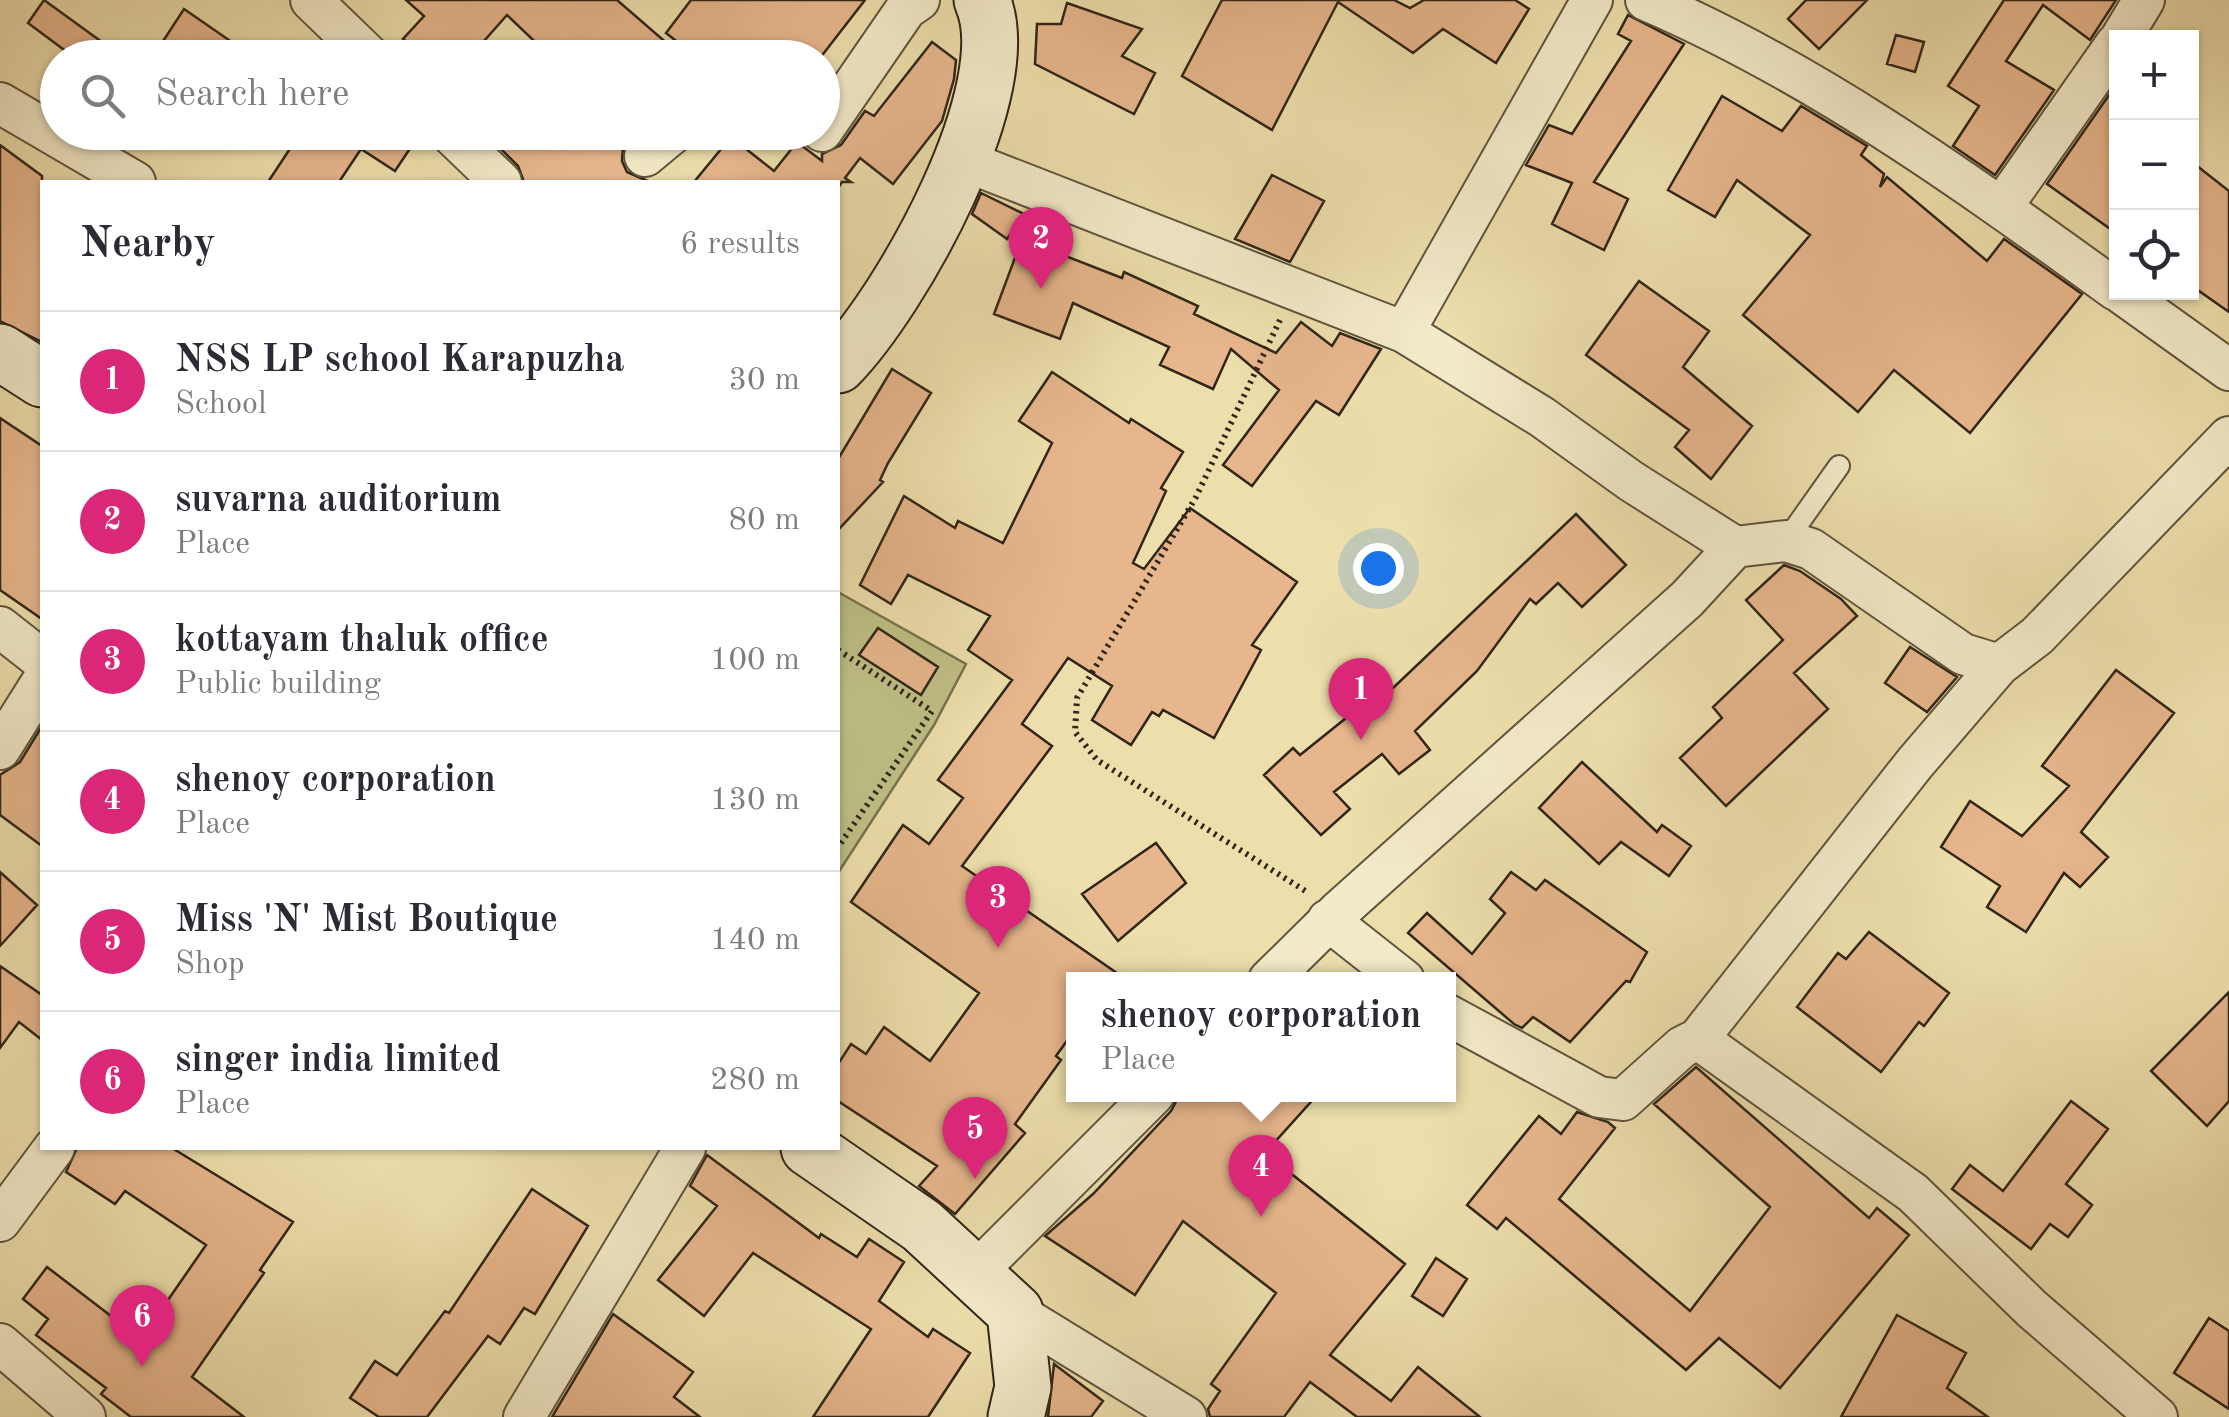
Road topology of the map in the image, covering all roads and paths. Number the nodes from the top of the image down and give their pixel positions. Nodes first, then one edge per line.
1 (311, 0) edge
2 (920, 0) edge
3 (982, 0) edge
4 (1592, 0) edge
5 (1646, 0) edge
6 (2144, 0) edge
7 (2125, 30) edge
8 (352, 40) edge
9 (2109, 54) edge
10 (0, 103) edge
11 (840, 106) edge
12 (40, 126) edge
13 (80, 150) edge
14 (468, 150) edge
15 (960, 159) junction
16 (132, 180) edge
17 (499, 180) edge
18 (2002, 208) junction
19 (2109, 285) edge
20 (1294, 290) junction
21 (2131, 300) edge
22 (1404, 332) junction
23 (0, 352) edge
24 (840, 363) edge
25 (2229, 370) edge
26 (40, 378) edge
27 (2229, 437) edge
28 (1839, 466) dead end
29 (1786, 541) junction
30 (1736, 546) junction
31 (0, 627) edge
32 (840, 651) edge
33 (40, 658) edge
34 (1999, 665) junction
35 (40, 685) edge
36 (0, 749) edge
37 (840, 845) edge
38 (1333, 916) junction
39 (1277, 972) edge
40 (1395, 972) edge
41 (1456, 1018) edge
42 (1698, 1039) junction
43 (1146, 1102) edge
44 (53, 1150) edge
45 (684, 1150) edge
46 (812, 1150) edge
47 (0, 1222) edge
48 (975, 1273) junction
49 (1016, 1312) junction
50 (0, 1344) edge
51 (85, 1417) edge
52 (524, 1417) edge
53 (1016, 1417) edge
54 (1186, 1417) edge
55 (2156, 1417) edge

1 - 8 street
2 - 11 street
3 - 15 main road
4 - 22 street
5 - 18 street
6 - 7 street
9 - 18 street
10 - 12 street
13 - 16 street
14 - 17 street
15 - 20 street
15 - 24 main road
18 - 19 street
20 - 22 street
20 - 38 path
21 - 25 street
22 - 30 street
23 - 26 main road
27 - 34 street
28 - 29 lane
29 - 30 street
29 - 34 street
30 - 38 street
31 - 33 street
32 - 37 path
34 - 42 street
35 - 36 street
38 - 39 street
38 - 40 street
41 - 42 street
42 - 55 street
43 - 48 street
44 - 47 street
45 - 52 street
46 - 48 main road
48 - 49 main road
49 - 53 main road
49 - 54 street
50 - 51 street

